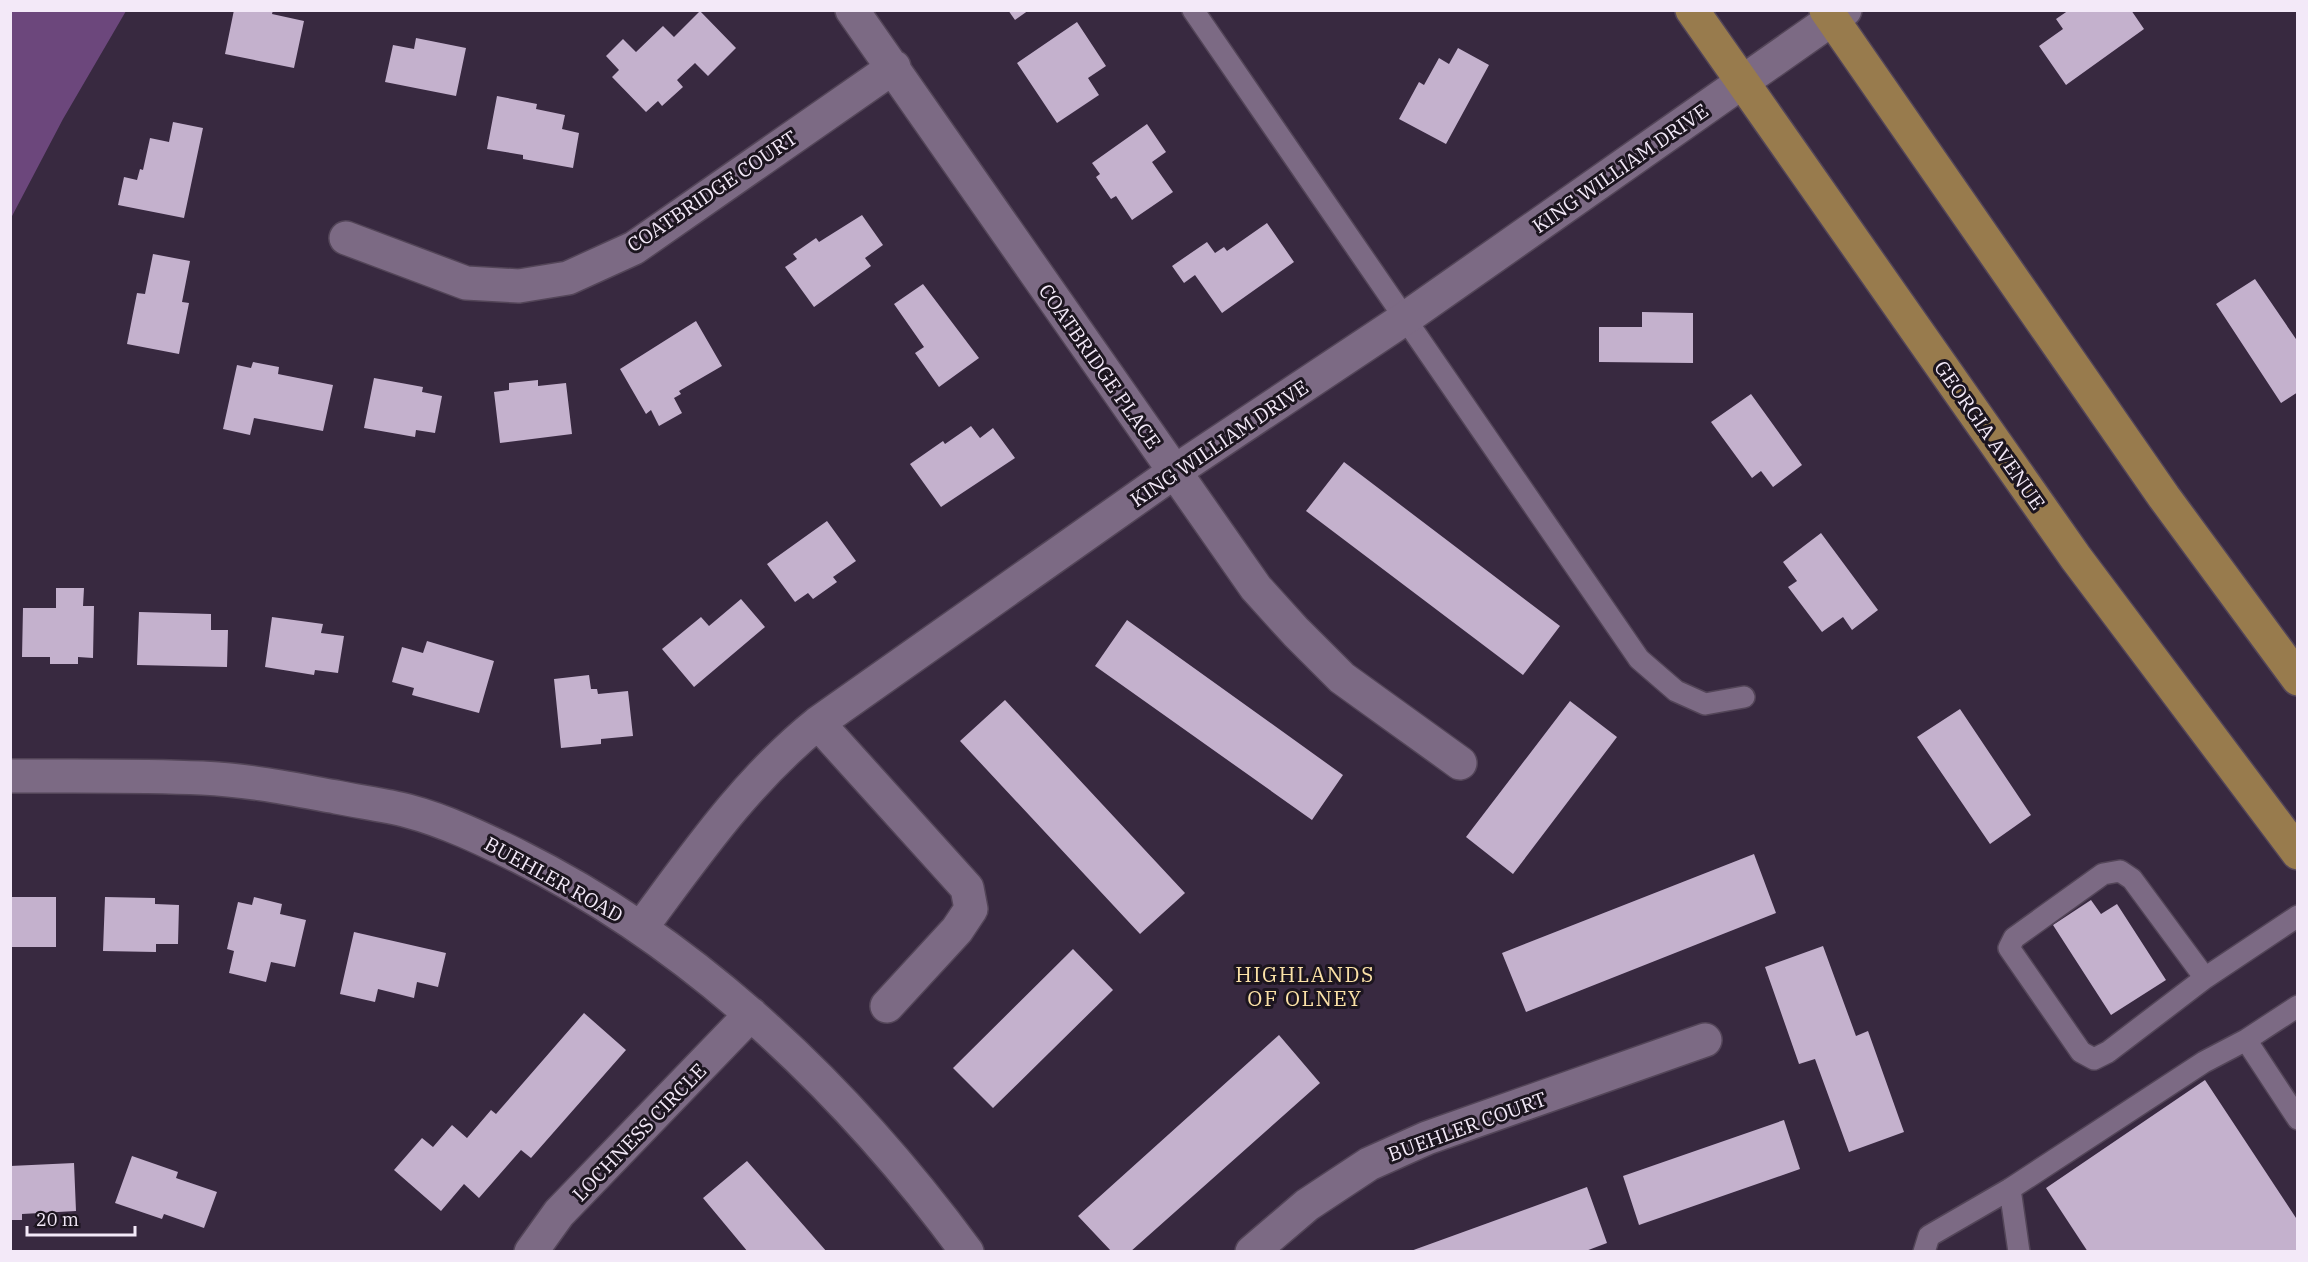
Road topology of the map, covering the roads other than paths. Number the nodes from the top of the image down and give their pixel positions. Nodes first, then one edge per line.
1 (852, 10) edge
2 (1192, 10) edge
3 (1692, 10) edge
4 (1835, 14) edge
5 (894, 67) junction
6 (1743, 83) junction
7 (346, 238) dead end
8 (1404, 319) junction
9 (1174, 472) junction
10 (2298, 680) edge
11 (1744, 698) dead end
12 (818, 723) junction
13 (1460, 763) dead end
14 (10, 776) edge
15 (2298, 853) edge
16 (2298, 916) edge
17 (641, 928) junction
18 (2205, 978) junction
19 (886, 1006) dead end
20 (2298, 1006) edge
21 (751, 1014) junction
22 (1704, 1040) dead end
23 (2246, 1040) junction
24 (2298, 1119) edge
25 (2010, 1189) junction
26 (531, 1251) edge
27 (967, 1251) edge
28 (1252, 1251) edge
29 (1924, 1251) edge
30 (2019, 1251) edge

1 - 5 street, COATBRIDGE PLACE
2 - 8 lane
3 - 6 main road, GEORGIA AVENUE
4 - 6 street, KING WILLIAM DRIVE
4 - 10 main road
5 - 7 street, COATBRIDGE COURT
5 - 9 street, COATBRIDGE PLACE
6 - 8 street, KING WILLIAM DRIVE
6 - 15 main road, GEORGIA AVENUE
8 - 9 street, KING WILLIAM DRIVE
8 - 11 lane
9 - 12 street, KING WILLIAM DRIVE
9 - 13 street, COATBRIDGE PLACE
12 - 17 street, KING WILLIAM DRIVE
12 - 19 street
14 - 17 street, BUEHLER ROAD
16 - 18 lane
17 - 21 street, BUEHLER ROAD
18 - 18 lane
20 - 23 lane
21 - 26 street, LOCHNESS CIRCLE
21 - 27 street, BUEHLER ROAD
22 - 28 street, BUEHLER COURT
23 - 24 lane
23 - 25 lane
25 - 29 lane
25 - 30 lane

